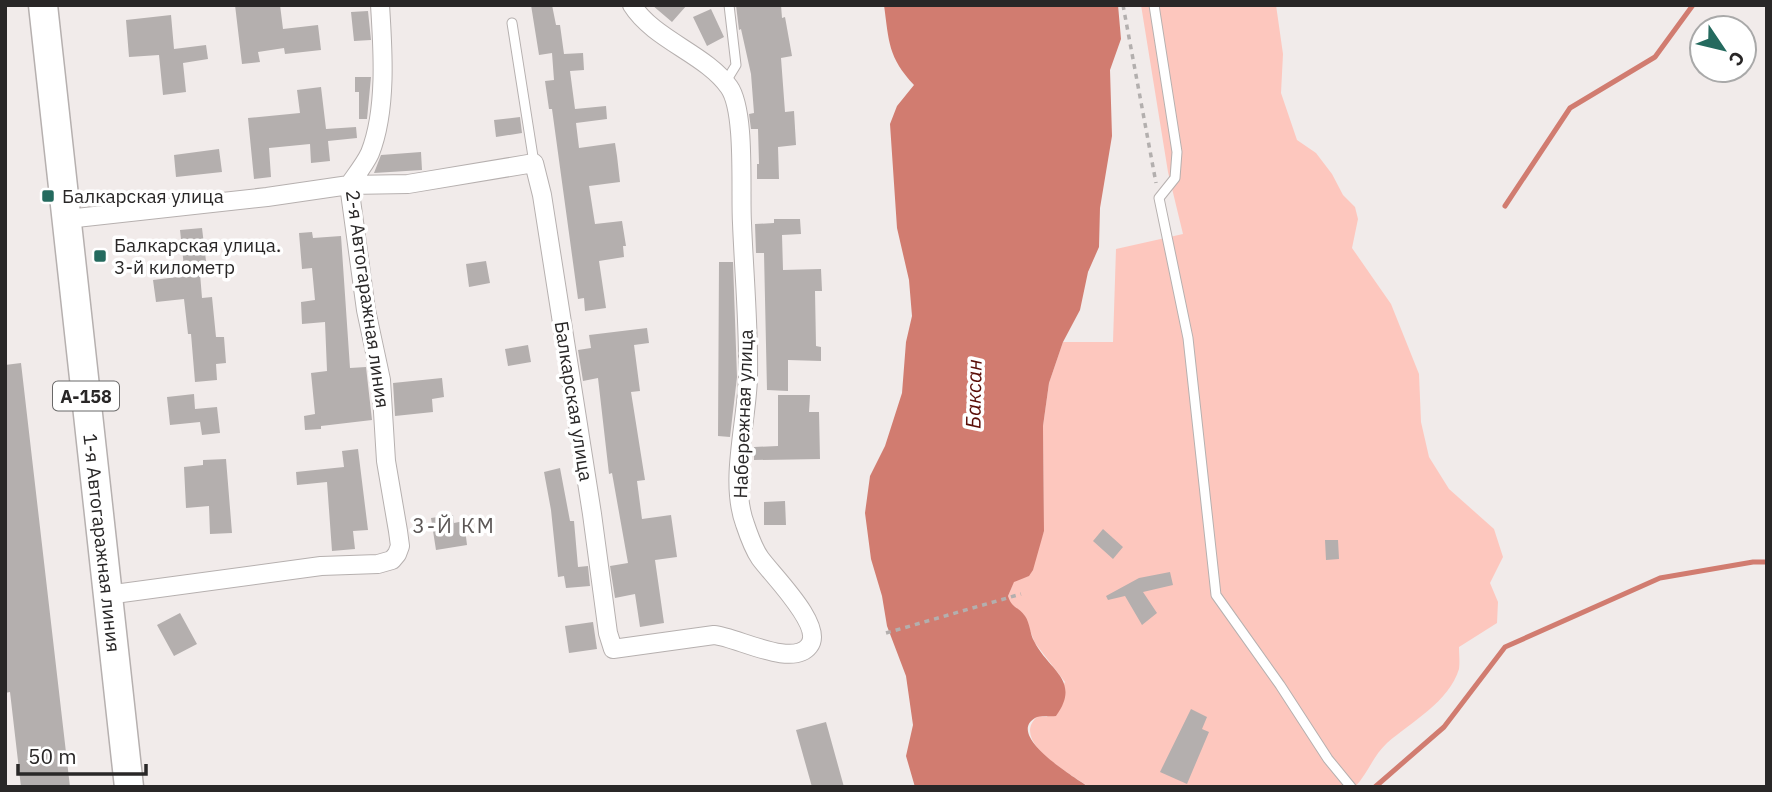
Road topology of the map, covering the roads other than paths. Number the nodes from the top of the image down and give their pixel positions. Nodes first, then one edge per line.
1 (43, 5) edge
2 (380, 5) edge
3 (632, 5) edge
4 (729, 5) edge
5 (1153, 5) edge
6 (512, 23) dead end
7 (725, 83) junction
8 (534, 163) junction
9 (349, 185) junction
10 (67, 219) junction
11 (107, 595) junction
12 (613, 649) joint
13 (129, 787) edge
14 (1350, 787) edge

1 - 10 main road, 1-я Автогаражная линия / А-158
2 - 9 street, 2-я Автогаражная линия
3 - 7 street, Набережная улица
4 - 7 lane
5 - 14 lane
6 - 8 lane
7 - 12 street, Набережная улица
8 - 9 street
8 - 12 street, Балкарская улица
9 - 10 street
9 - 11 street, 2-я Автогаражная линия
10 - 11 main road, 1-я Автогаражная линия / А-158
11 - 13 main road, 1-я Автогаражная линия / А-158

